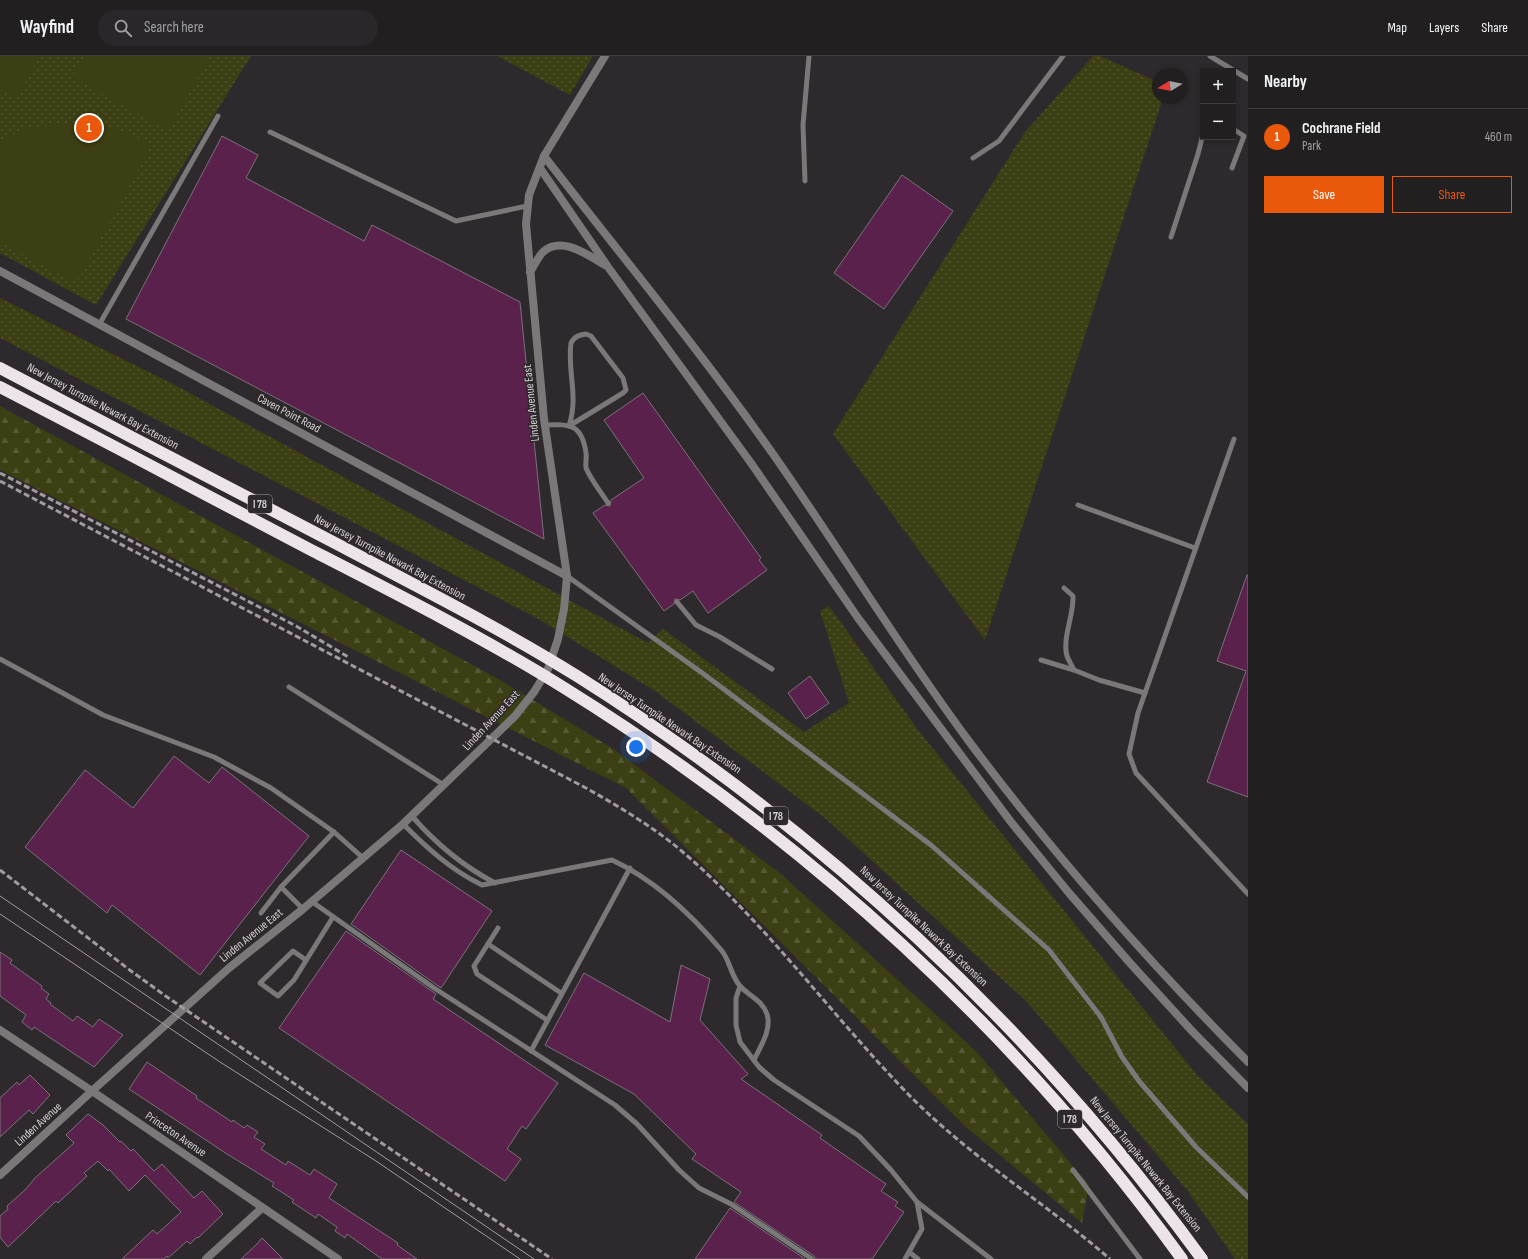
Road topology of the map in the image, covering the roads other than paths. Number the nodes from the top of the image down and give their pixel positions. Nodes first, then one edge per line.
1 (605, 56) edge
2 (809, 56) edge
3 (1063, 56) edge
4 (1210, 56) edge
5 (1224, 68) edge
6 (1236, 74) edge
7 (1248, 79) edge
8 (218, 116) dead end
9 (1236, 131) edge
10 (270, 132) dead end
11 (1202, 140) edge
12 (544, 156) junction
13 (973, 158) dead end
14 (540, 168) junction
15 (1232, 168) dead end
16 (805, 181) dead end
17 (527, 206) junction
18 (1171, 237) dead end
19 (608, 267) junction
20 (0, 272) edge
21 (530, 272) junction
22 (99, 325) junction
23 (0, 368) edge
24 (0, 387) edge
25 (545, 425) junction
26 (569, 426) junction
27 (1234, 439) dead end
28 (608, 503) dead end
29 (1078, 505) dead end
30 (1195, 548) junction
31 (567, 576) junction
32 (1064, 588) dead end
33 (677, 602) dead end
34 (0, 659) edge
35 (1041, 660) dead end
36 (772, 669) dead end
37 (1074, 670) junction
38 (289, 687) dead end
39 (1145, 693) junction
40 (444, 785) junction
41 (411, 816) junction
42 (403, 824) junction
43 (334, 832) junction
44 (362, 857) junction
45 (630, 868) junction
46 (496, 884) junction
47 (282, 888) junction
48 (1248, 894) edge
49 (311, 901) junction
50 (303, 909) junction
51 (261, 913) dead end
52 (333, 917) junction
53 (498, 928) dead end
54 (488, 944) junction
55 (306, 960) junction
56 (740, 986) junction
57 (561, 993) junction
58 (547, 1020) junction
59 (0, 1030) edge
60 (531, 1051) junction
61 (754, 1060) junction
62 (1248, 1062) edge
63 (1248, 1088) edge
64 (92, 1091) junction
65 (1073, 1170) dead end
66 (0, 1175) edge
67 (1248, 1197) edge
68 (917, 1202) junction
69 (262, 1208) junction
70 (909, 1252) junction
71 (206, 1259) edge
72 (338, 1259) edge
73 (812, 1259) edge
74 (905, 1259) edge
75 (918, 1259) edge
76 (991, 1259) edge
77 (1140, 1259) edge
78 (1182, 1259) edge
79 (1203, 1259) edge

1 - 12 street, Linden Avenue East
2 - 16 lane
3 - 13 lane
4 - 5 lane
6 - 7 lane
8 - 22 lane
9 - 15 lane
10 - 17 lane
11 - 18 lane
12 - 14 street, Linden Avenue East
12 - 62 street
14 - 17 street, Linden Avenue East
14 - 19 street
17 - 21 street, Linden Avenue East
19 - 21 street
19 - 63 street
20 - 22 street, Caven Point Road
21 - 25 street, Linden Avenue East
22 - 31 street, Caven Point Road
23 - 79 highway, New Jersey Turnpike Newark Bay Extension / I 78
24 - 78 highway, I 78
25 - 26 lane
25 - 31 street, Linden Avenue East
26 - 26 lane
26 - 28 lane
27 - 30 lane
29 - 30 lane
30 - 39 lane
31 - 40 street, Linden Avenue East
31 - 67 lane
32 - 37 lane
33 - 36 lane
34 - 43 lane
35 - 37 lane
37 - 39 lane
38 - 40 lane
39 - 48 lane
40 - 41 street, Linden Avenue East
41 - 42 street, Linden Avenue East
41 - 46 lane
42 - 44 street, Linden Avenue East
42 - 46 lane
43 - 44 lane
43 - 47 lane
44 - 49 street, Linden Avenue East
45 - 46 lane
45 - 56 lane
45 - 57 lane
47 - 50 lane
47 - 51 lane
49 - 50 street, Linden Avenue East
49 - 52 lane
50 - 64 street, Linden Avenue East
52 - 55 lane
52 - 60 lane
53 - 54 lane
54 - 57 lane
54 - 58 lane
55 - 55 lane
56 - 61 lane
56 - 61 lane
57 - 58 lane
58 - 60 lane
59 - 64 street, Princeton Avenue
60 - 73 lane
61 - 68 lane
64 - 66 street, Linden Avenue
64 - 69 street, Princeton Avenue
65 - 77 lane
68 - 70 lane
68 - 76 lane
69 - 71 street
69 - 72 street, Princeton Avenue
70 - 74 lane
70 - 75 lane

